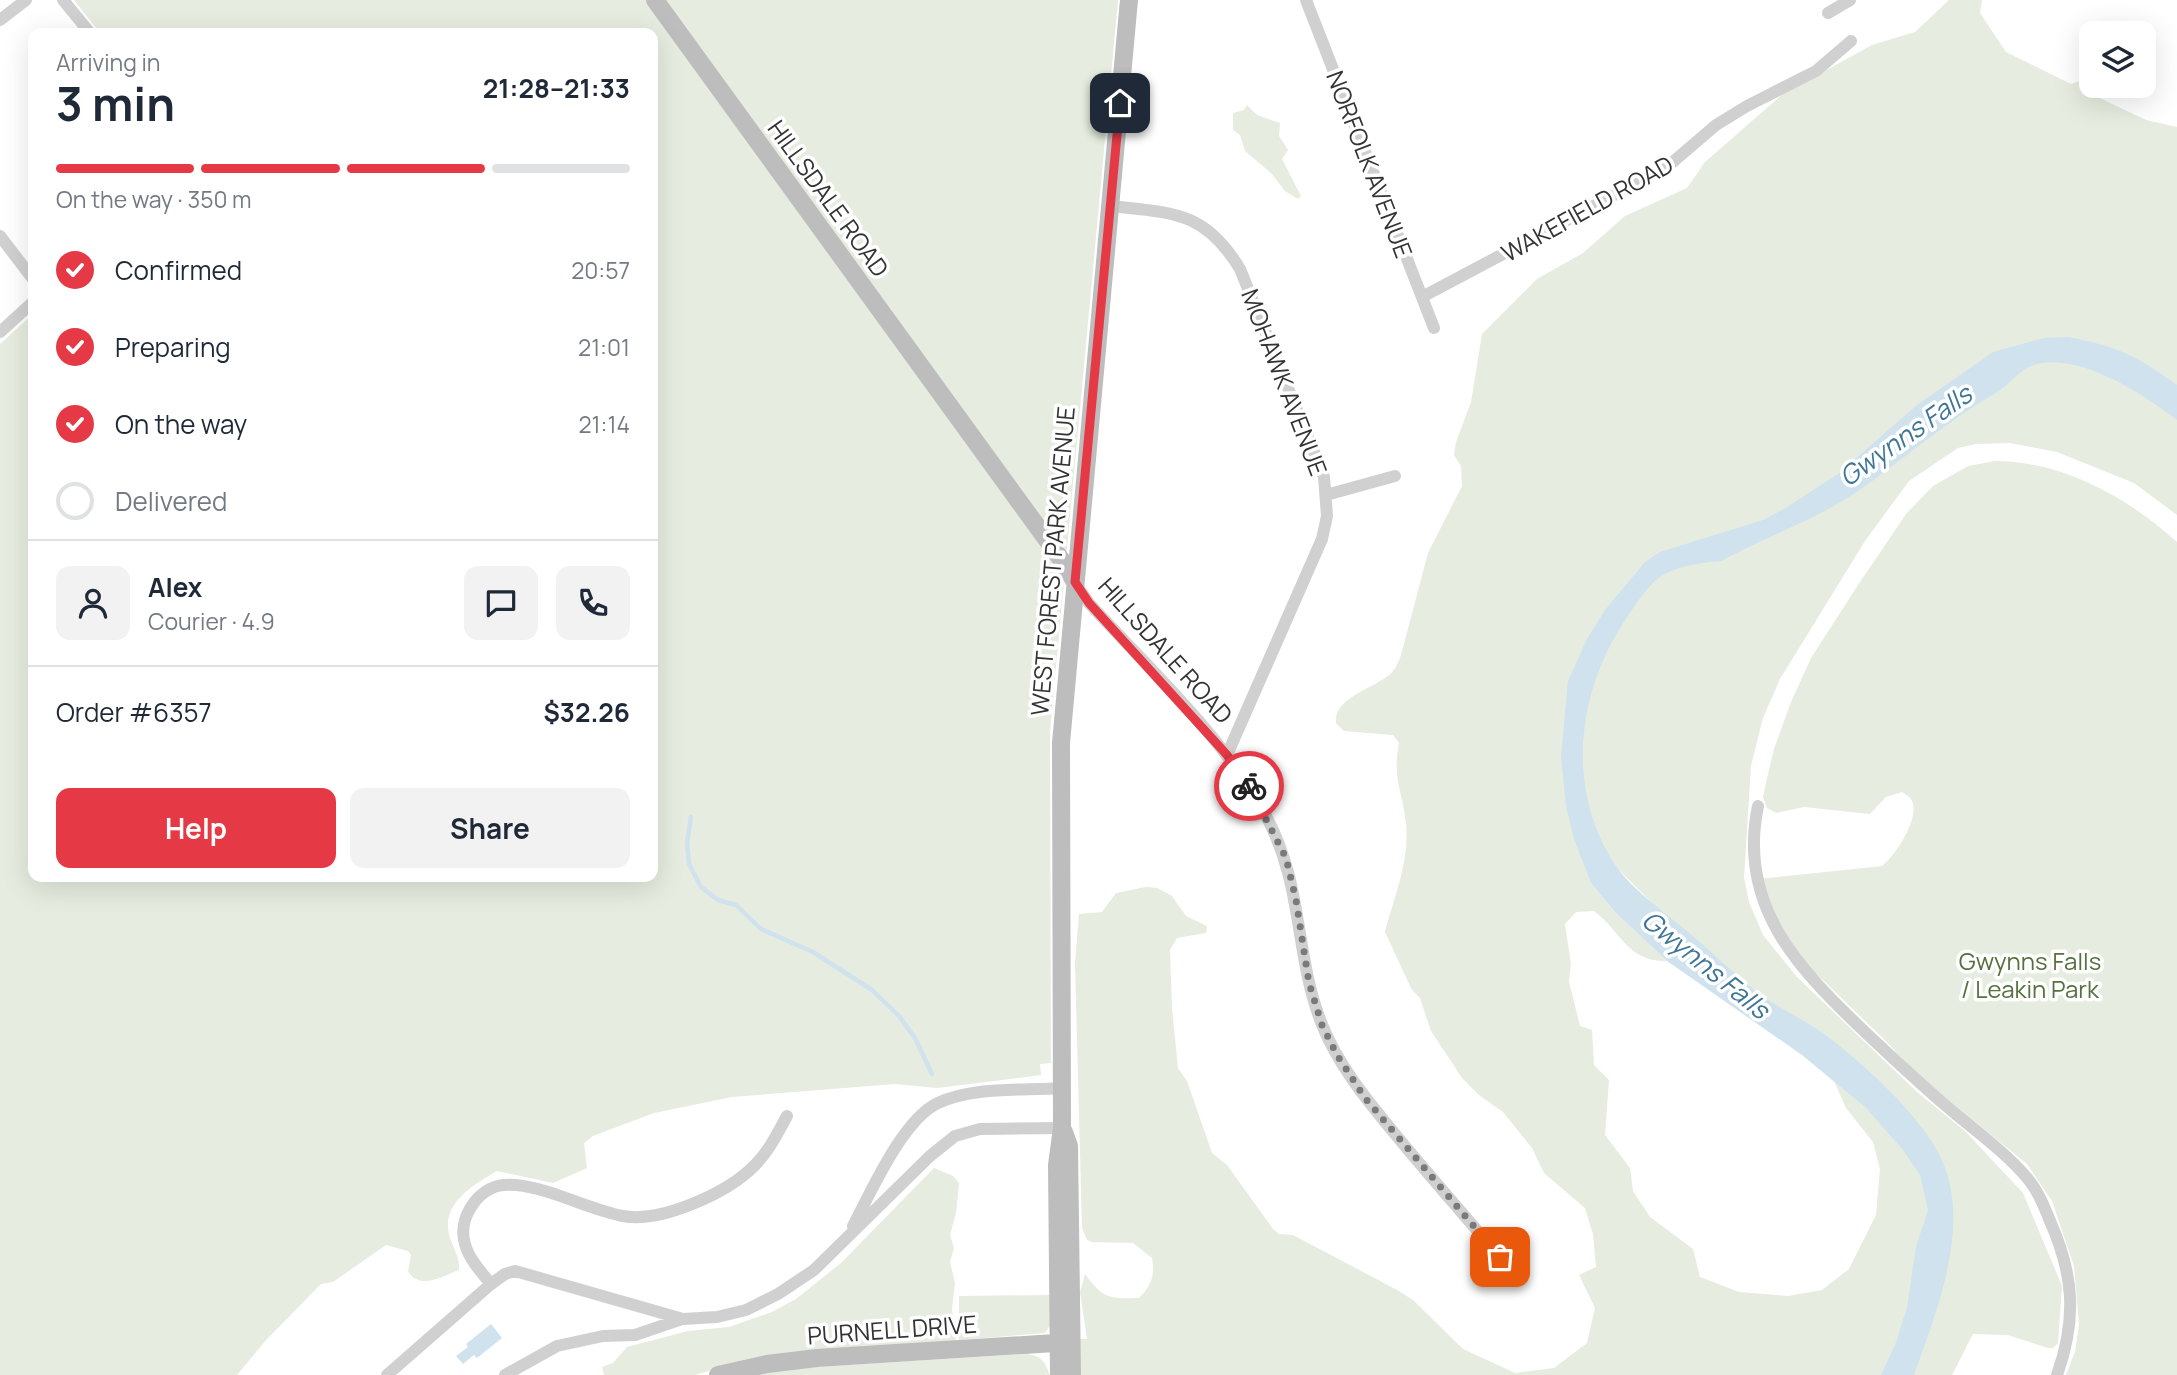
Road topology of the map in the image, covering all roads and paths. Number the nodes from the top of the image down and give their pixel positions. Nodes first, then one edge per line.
1 (26, 0) edge
2 (63, 0) edge
3 (655, 0) edge
4 (1129, 0) edge
5 (1306, 0) edge
6 (1850, 0) edge
7 (1828, 13) dead end
8 (0, 20) edge
9 (86, 28) edge
10 (1851, 41) dead end
11 (1111, 206) junction
12 (0, 236) edge
13 (28, 272) edge
14 (1423, 297) junction
15 (28, 307) edge
16 (1434, 328) dead end
17 (0, 332) edge
18 (1395, 476) dead end
19 (1326, 495) junction
20 (1075, 582) junction
21 (1227, 755) junction
22 (1758, 806) dead end
23 (1062, 1088) junction
24 (786, 1116) dead end
25 (1062, 1128) junction
26 (848, 1236) junction
27 (1500, 1257) dead end
28 (491, 1284) junction
29 (683, 1319) junction
30 (1065, 1343) junction
31 (387, 1375) edge
32 (505, 1375) edge
33 (718, 1375) edge
34 (1059, 1375) edge
35 (1072, 1375) edge
36 (2057, 1375) edge

1 - 8 street
2 - 9 street
3 - 20 main road, HILLSDALE ROAD
4 - 11 main road, WEST FOREST PARK AVENUE
5 - 14 street, NORFOLK AVENUE
6 - 7 street
10 - 14 street, WAKEFIELD ROAD
11 - 19 street, MOHAWK AVENUE
11 - 20 main road, WEST FOREST PARK AVENUE
12 - 13 street
14 - 16 street, NORFOLK AVENUE
15 - 17 street
18 - 19 street
19 - 21 street, MOHAWK AVENUE
20 - 21 street, HILLSDALE ROAD
20 - 23 main road, WEST FOREST PARK AVENUE
21 - 27 street, HILLSDALE ROAD
22 - 36 street
23 - 25 main road, WEST FOREST PARK AVENUE
23 - 26 street
24 - 28 street
25 - 26 street
25 - 30 main road, WEST FOREST PARK AVENUE
26 - 29 street
28 - 29 street
28 - 31 street
29 - 32 street
30 - 33 main road, PURNELL DRIVE
30 - 34 main road, WEST FOREST PARK AVENUE
30 - 35 main road, WEST FOREST PARK AVENUE

